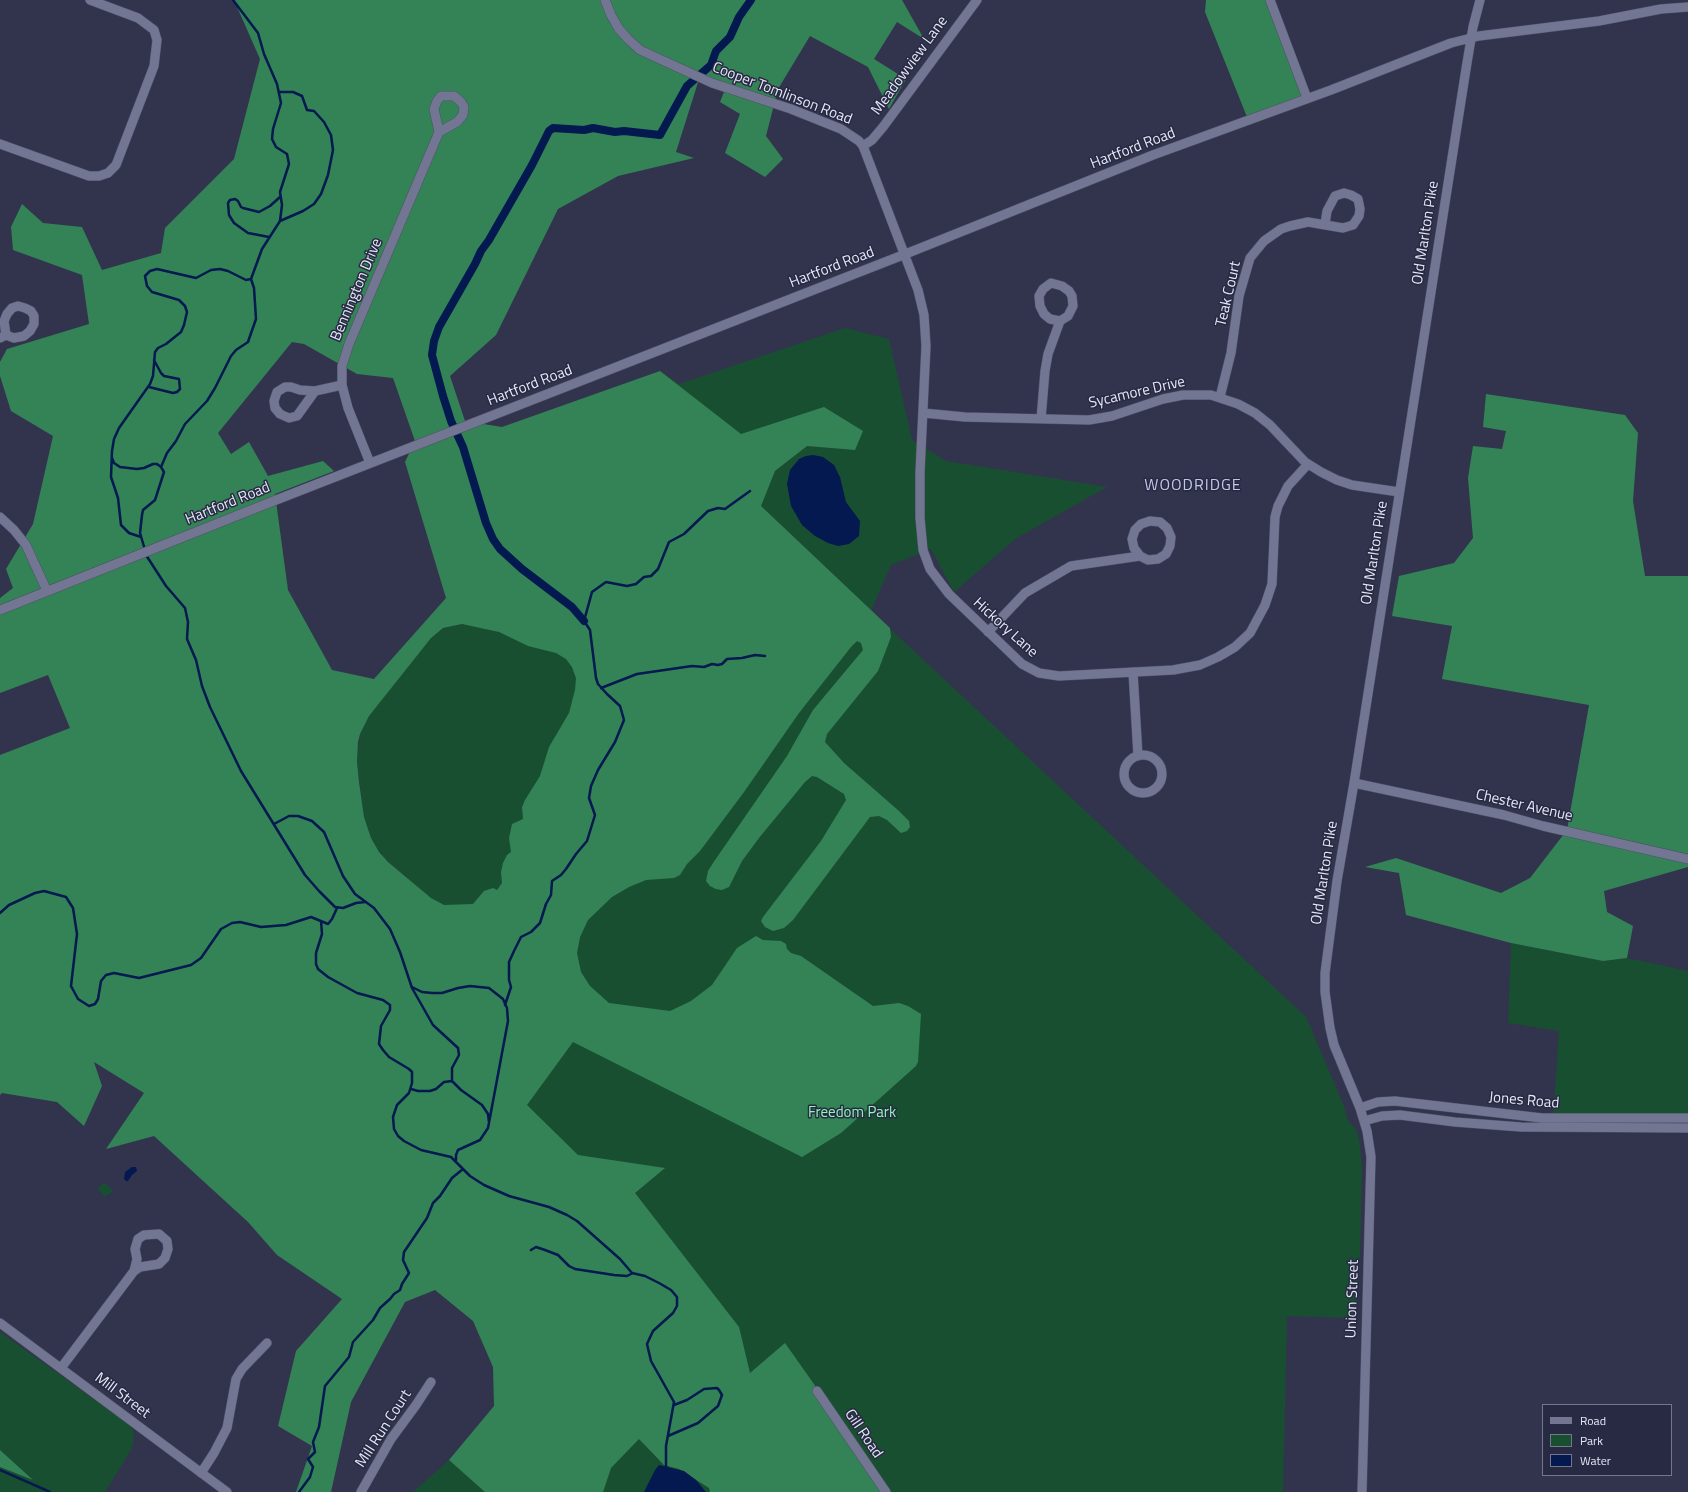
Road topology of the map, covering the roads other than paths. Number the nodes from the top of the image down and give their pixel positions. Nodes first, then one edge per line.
1 (90, 0) edge
2 (605, 0) edge
3 (977, 0) edge
4 (1270, 0) edge
5 (1480, 0) edge
6 (1688, 7) edge
7 (1471, 37) junction
8 (1307, 98) junction
9 (439, 132) dead end
10 (0, 144) edge
11 (863, 146) junction
12 (1325, 224) dead end
13 (904, 255) junction
14 (1060, 321) dead end
15 (342, 385) junction
16 (315, 391) junction
17 (1220, 397) junction
18 (923, 413) junction
19 (1041, 419) junction
20 (370, 463) junction
21 (1308, 464) junction
22 (1399, 492) junction
23 (0, 517) edge
24 (1140, 556) junction
25 (47, 591) junction
26 (0, 610) edge
27 (988, 632) junction
28 (1133, 672) junction
29 (1138, 756) junction
30 (1354, 783) junction
31 (1688, 859) edge
32 (1360, 1108) junction
33 (1688, 1118) edge
34 (1364, 1121) junction
35 (1688, 1128) edge
36 (134, 1271) junction
37 (0, 1323) edge
38 (266, 1343) dead end
39 (61, 1368) junction
40 (430, 1382) dead end
41 (817, 1391) dead end
42 (201, 1472) junction
43 (227, 1492) edge
44 (362, 1492) edge
45 (886, 1492) edge
46 (1362, 1492) edge

1 - 10 street
2 - 11 street, Cooper Tomlinson Road
3 - 11 street, Meadowview Lane
4 - 8 street
5 - 7 street, Old Marlton Pike
6 - 7 street, Hartford Road
7 - 8 street, Hartford Road
7 - 22 street, Old Marlton Pike
8 - 13 street, Hartford Road
9 - 15 street, Bennington Drive
11 - 13 street, Cooper Tomlinson Road
12 - 17 street, Teak Court
13 - 18 street, Hickory Lane
13 - 20 street, Hartford Road
14 - 19 street
15 - 16 street
15 - 20 street, Bennington Drive
16 - 16 street
17 - 19 street, Sycamore Drive
17 - 21 street, Sycamore Drive
18 - 19 street, Sycamore Drive
18 - 27 street, Hickory Lane
20 - 25 street, Hartford Road
21 - 22 street, Sycamore Drive
21 - 28 street, Hickory Lane
22 - 30 street, Old Marlton Pike
23 - 25 street
24 - 24 street
24 - 27 street
25 - 26 street, Hartford Road
27 - 28 street, Hickory Lane
28 - 29 street
29 - 29 street
30 - 31 street, Chester Avenue
30 - 32 street, Old Marlton Pike
32 - 33 street, Jones Road
32 - 34 street, Union Street
34 - 35 street, Jones Road
34 - 46 street, Union Street
36 - 36 street
36 - 39 street
37 - 39 street, Mill Street
38 - 42 street
39 - 42 street, Mill Street
40 - 44 street, Mill Run Court
41 - 45 street, Gill Road
42 - 43 street, Mill Street

